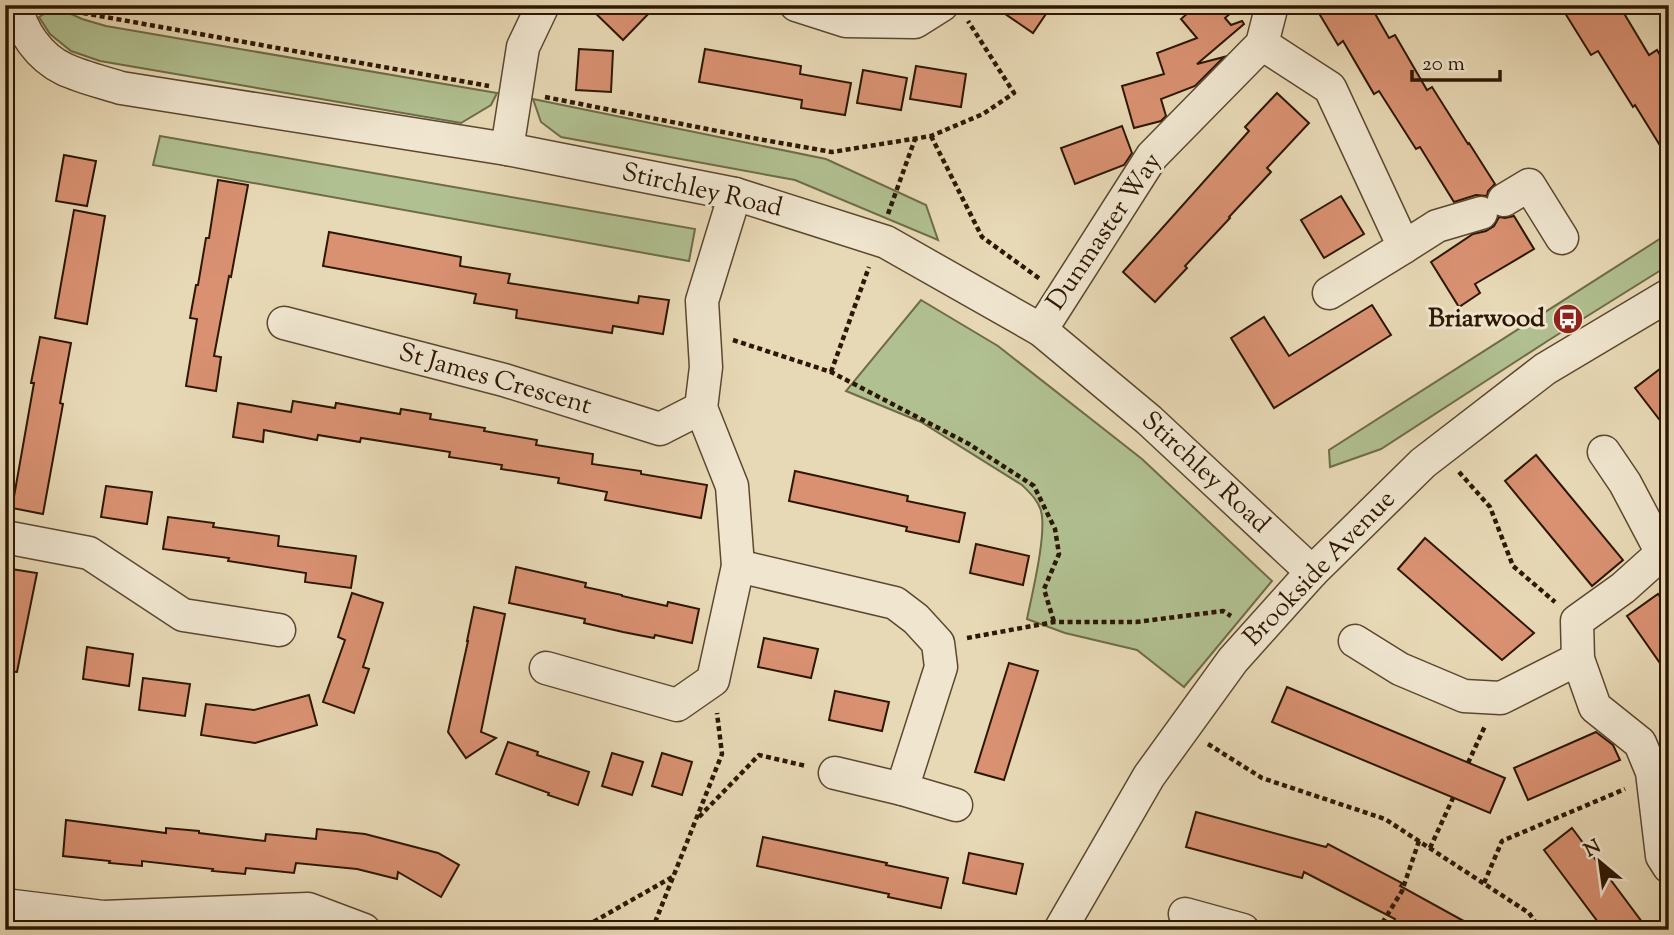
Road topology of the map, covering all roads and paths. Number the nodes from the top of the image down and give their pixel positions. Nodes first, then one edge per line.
1 (16, 5) edge
2 (68, 5) edge
3 (544, 5) edge
4 (796, 5) edge
5 (1272, 5) edge
6 (954, 11) edge
7 (1262, 44) junction
8 (516, 91) junction
9 (931, 136) junction
10 (915, 139) junction
11 (507, 149) junction
12 (735, 194) junction
13 (887, 217) dead end
14 (1562, 238) dead end
15 (1404, 247) junction
16 (871, 262) dead end
17 (1329, 293) dead end
18 (1669, 295) edge
19 (1062, 296) junction
20 (284, 323) dead end
21 (704, 330) junction
22 (1041, 330) junction
23 (831, 372) junction
24 (701, 408) junction
25 (1604, 452) dead end
26 (1454, 467) dead end
27 (5, 537) edge
28 (1665, 551) edge
29 (738, 566) junction
30 (1312, 572) junction
31 (1577, 621) junction
32 (1055, 622) junction
33 (279, 630) dead end
34 (1258, 632) junction
35 (1355, 641) dead end
36 (938, 643) junction
37 (1578, 659) junction
38 (547, 668) dead end
39 (713, 680) junction
40 (1489, 698) junction
41 (1199, 738) dead end
42 (1468, 763) dead end
43 (835, 773) joint
44 (1653, 777) junction
45 (902, 789) junction
46 (1453, 797) dead end
47 (956, 805) dead end
48 (696, 821) junction
49 (1419, 841) junction
50 (1430, 848) junction
51 (1669, 867) edge
52 (675, 876) junction
53 (1484, 883) junction
54 (22, 914) edge
55 (1185, 914) dead end
56 (364, 930) edge
57 (579, 930) edge
58 (652, 930) edge
59 (1060, 930) edge
60 (1243, 930) edge
61 (1378, 930) edge
62 (1541, 930) edge

1 - 11 street, Stirchley Road
2 - 8 path
3 - 8 street
4 - 6 street
5 - 7 street
6 - 9 path
7 - 15 street
7 - 19 street, Dunmaster Way
8 - 10 path
8 - 11 street
9 - 10 path
9 - 19 path
10 - 13 path
11 - 12 street, Stirchley Road
12 - 21 street
12 - 22 street, Stirchley Road
14 - 15 street
15 - 17 street
16 - 23 path
18 - 30 street, Brookside Avenue
19 - 22 street, Dunmaster Way
20 - 24 street, St James Crescent
21 - 23 path
21 - 24 street
22 - 30 street, Stirchley Road
23 - 32 path
24 - 29 street
25 - 28 street
26 - 31 path
27 - 33 street
28 - 31 street
29 - 36 street
29 - 39 street
30 - 34 street, Brookside Avenue
31 - 37 street
32 - 34 path
32 - 36 path
34 - 59 street, Brookside Avenue
35 - 40 street
36 - 45 street
37 - 40 street
37 - 44 street
38 - 39 street
39 - 48 path
40 - 42 path
41 - 49 path
43 - 45 street
43 - 48 path
44 - 51 street
44 - 53 path
45 - 47 street
46 - 50 path
48 - 52 path
49 - 50 path
49 - 61 path
50 - 53 path
52 - 57 path
52 - 58 path
53 - 62 path
54 - 56 street
55 - 60 street

